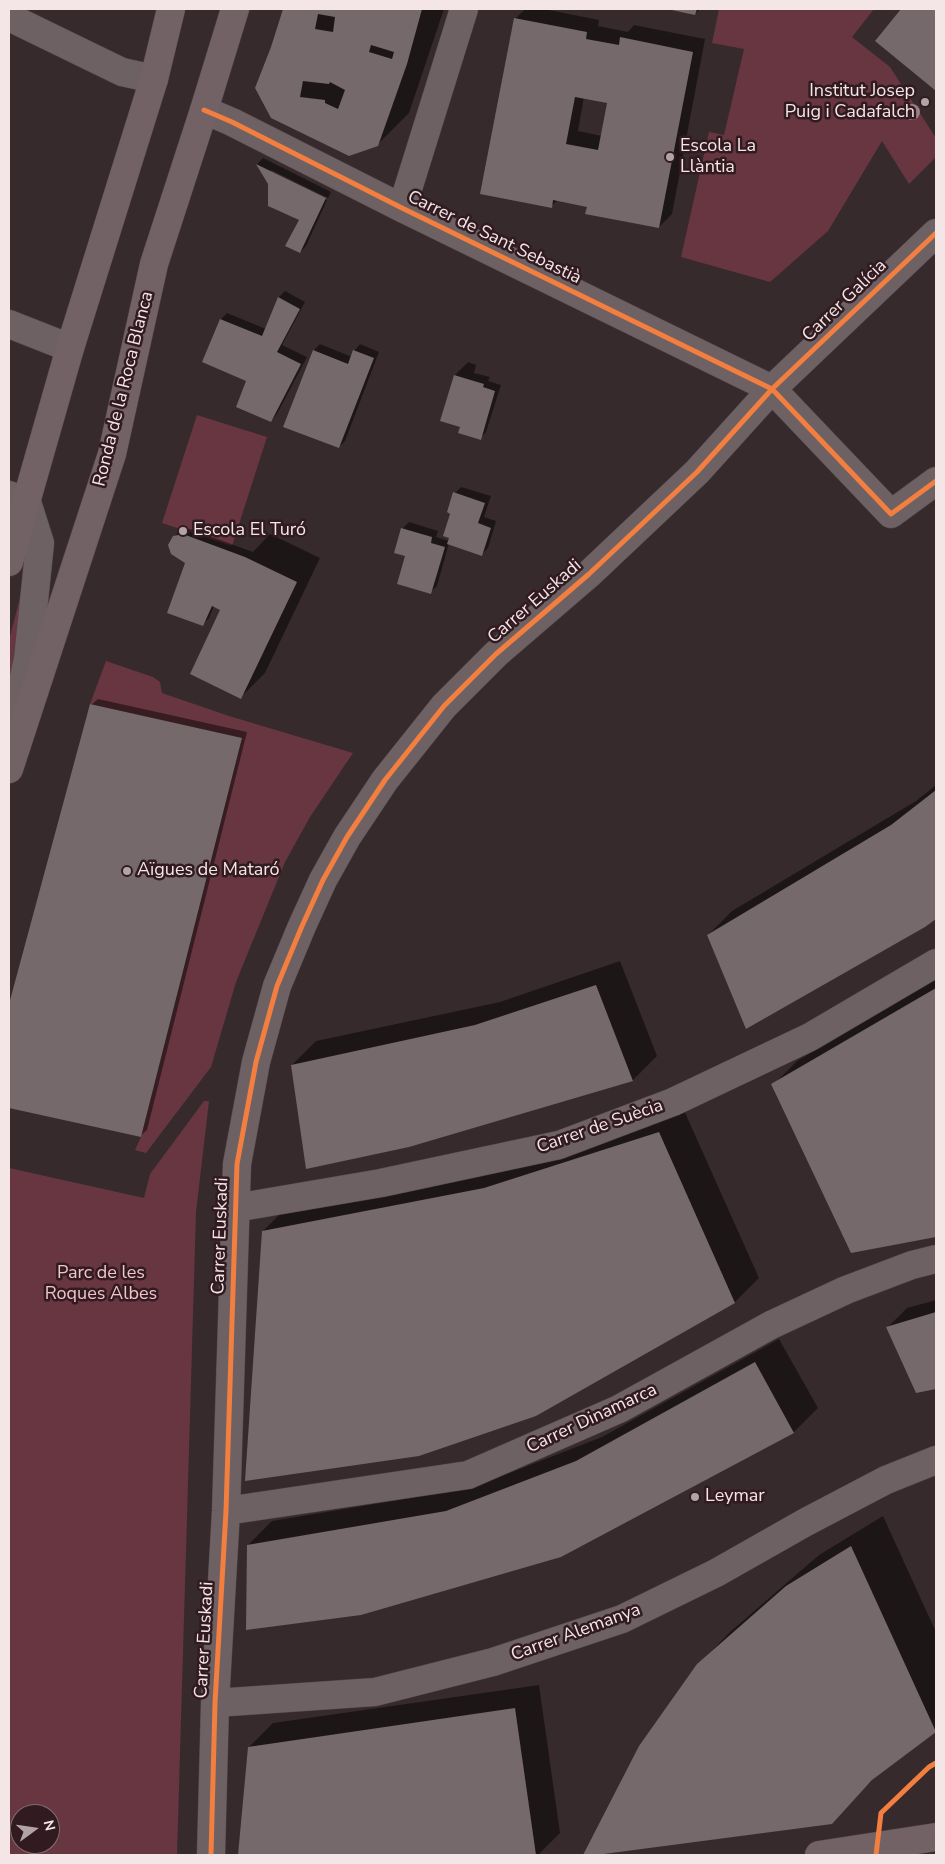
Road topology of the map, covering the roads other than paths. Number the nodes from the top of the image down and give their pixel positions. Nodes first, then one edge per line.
1 (171, 9) edge
2 (235, 9) edge
3 (464, 9) edge
4 (9, 17) edge
5 (154, 79) junction
6 (204, 110) junction
7 (402, 208) junction
8 (936, 233) edge
9 (9, 324) edge
10 (70, 348) junction
11 (772, 389) junction
12 (936, 481) edge
13 (18, 498) edge
14 (9, 562) edge
15 (9, 752) edge
16 (9, 769) edge
17 (936, 963) edge
18 (235, 1208) junction
19 (936, 1259) edge
20 (936, 1460) edge
21 (226, 1511) junction
22 (215, 1703) junction
23 (936, 1837) edge
24 (211, 1855) edge
25 (819, 1855) edge

1 - 5 street
2 - 6 street, Ronda de la Roca Blanca
3 - 7 street
4 - 5 street
5 - 10 street
6 - 7 street, Carrer de Sant Sebastià
6 - 16 street, Ronda de la Roca Blanca
7 - 11 street, Carrer de Sant Sebastià
8 - 11 street, Carrer Galícia
9 - 10 street
10 - 13 street
11 - 12 street
11 - 18 street, Carrer Euskadi
13 - 14 street
13 - 15 street
17 - 18 street, Carrer de Suècia
18 - 21 street, Carrer Euskadi
19 - 21 street, Carrer Dinamarca
20 - 22 street, Carrer Alemanya
21 - 22 street, Carrer Euskadi
22 - 24 street, Carrer Euskadi
23 - 25 street

